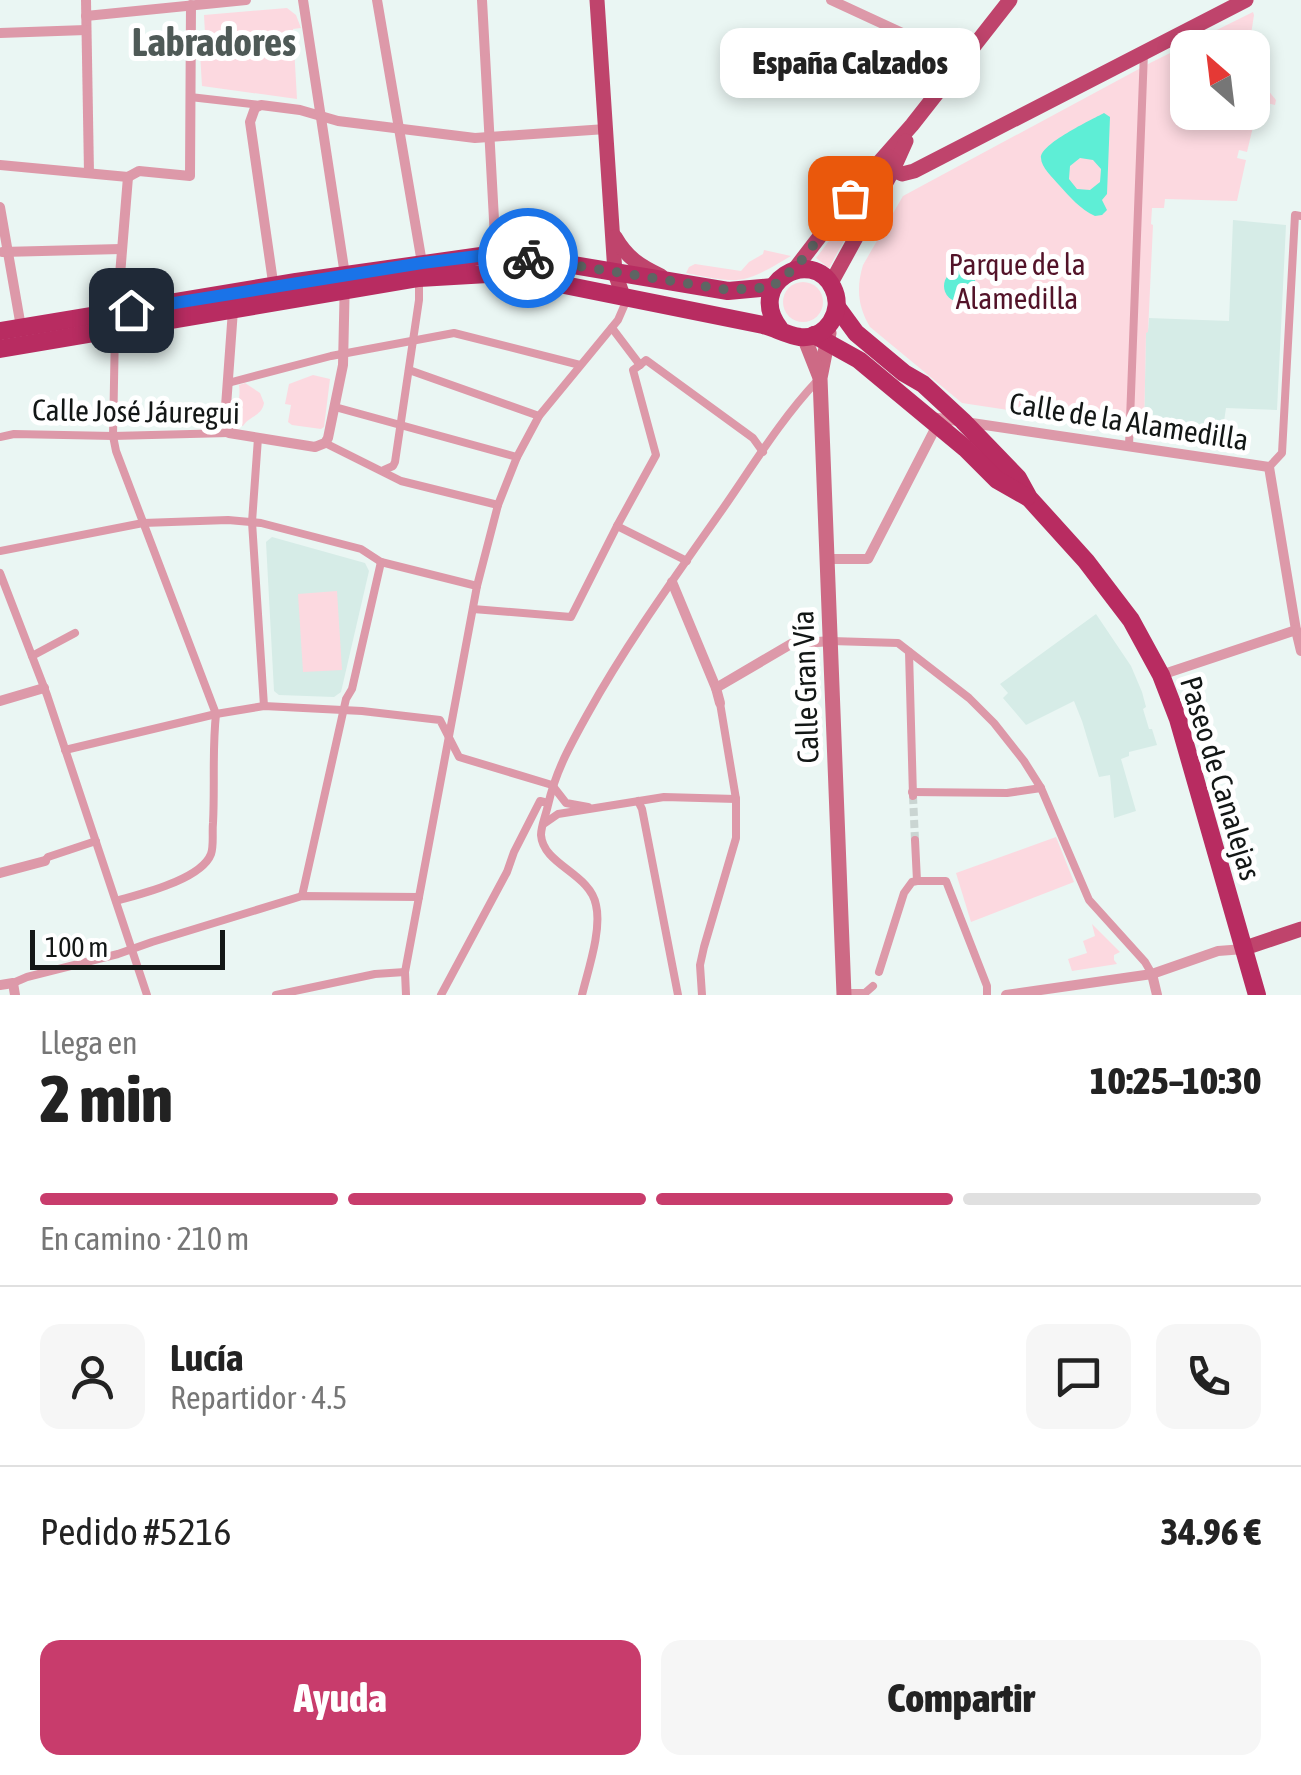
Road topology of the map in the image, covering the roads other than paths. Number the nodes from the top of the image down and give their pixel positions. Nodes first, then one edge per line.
1 (86, 0) edge
2 (246, 0) edge
3 (303, 0) edge
4 (377, 0) edge
5 (482, 0) edge
6 (597, 0) edge
7 (831, 0) edge
8 (1010, 0) edge
9 (1246, 0) edge
10 (227, 1) edge
11 (191, 6) junction
12 (86, 16) junction
13 (86, 30) junction
14 (0, 34) edge
15 (1144, 52) junction
16 (957, 67) junction
17 (190, 97) junction
18 (261, 105) junction
19 (322, 117) junction
20 (912, 125) junction
21 (399, 129) junction
22 (606, 129) junction
23 (490, 138) junction
24 (890, 151) junction
25 (0, 164) edge
26 (893, 170) junction
27 (89, 173) junction
28 (128, 177) junction
29 (0, 206) edge
30 (1301, 216) edge
31 (612, 238) junction
32 (121, 248) junction
33 (3, 252) edge
34 (502, 253) junction
35 (585, 268) junction
36 (794, 270) junction
37 (421, 271) junction
38 (615, 273) junction
39 (674, 281) junction
40 (345, 282) junction
41 (831, 283) junction
42 (773, 287) junction
43 (276, 294) junction
44 (626, 297) junction
45 (233, 310) junction
46 (834, 316) junction
47 (116, 320) junction
48 (21, 327) junction
49 (612, 328) junction
50 (780, 329) junction
51 (0, 332) edge
52 (815, 339) junction
53 (413, 340) junction
54 (0, 348) edge
55 (343, 356) junction
56 (859, 360) junction
57 (640, 364) junction
58 (580, 365) junction
59 (409, 370) junction
60 (820, 378) junction
61 (228, 383) junction
62 (335, 406) junction
63 (539, 416) junction
64 (932, 421) junction
65 (401, 423) junction
66 (974, 427) junction
67 (229, 432) junction
68 (113, 436) junction
69 (0, 437) edge
70 (258, 438) junction
71 (325, 443) junction
72 (1129, 446) junction
73 (762, 452) junction
74 (517, 456) junction
75 (1270, 467) junction
76 (384, 470) junction
77 (1029, 498) junction
78 (498, 505) junction
79 (252, 522) junction
80 (144, 523) junction
81 (617, 526) junction
82 (0, 551) edge
83 (827, 558) junction
84 (686, 561) junction
85 (382, 562) junction
86 (0, 573) edge
87 (672, 582) junction
88 (477, 586) junction
89 (473, 609) junction
90 (1296, 630) junction
91 (75, 633) dead end
92 (830, 641) junction
93 (1301, 651) edge
94 (910, 652) junction
95 (32, 656) junction
96 (1161, 675) junction
97 (44, 688) junction
98 (716, 688) junction
99 (0, 701) edge
100 (720, 703) joint
101 (264, 706) junction
102 (344, 710) junction
103 (216, 714) junction
104 (450, 738) junction
105 (65, 750) junction
106 (552, 785) junction
107 (1041, 788) junction
108 (736, 798) junction
109 (638, 801) junction
110 (548, 804) junction
111 (594, 809) junction
112 (543, 824) junction
113 (915, 840) tunnel mouth
114 (96, 841) junction
115 (45, 861) joint
116 (0, 874) edge
117 (916, 881) junction
118 (302, 896) junction
119 (419, 897) junction
120 (116, 901) junction
121 (1301, 929) edge
122 (1246, 948) junction
123 (132, 949) junction
124 (405, 972) junction
125 (879, 972) dead end
126 (1152, 974) junction
127 (0, 985) edge
128 (873, 986) dead end
129 (14, 989) edge
130 (844, 994) edge
131 (147, 995) edge
132 (276, 995) edge
133 (406, 995) edge
134 (442, 995) edge
135 (582, 995) edge
136 (678, 995) edge
137 (702, 995) edge
138 (986, 995) edge
139 (1006, 995) edge
140 (1157, 995) edge
141 (1258, 995) edge

1 - 12 street
2 - 10 street
3 - 19 street
4 - 21 street
5 - 23 street
6 - 22 main road
7 - 16 street
8 - 16 main road
9 - 15 main road
10 - 11 street
11 - 12 street
11 - 17 street
12 - 13 street
13 - 14 street
13 - 27 street
15 - 26 main road
15 - 72 street
16 - 20 main road
17 - 18 street
17 - 28 street
18 - 19 street
18 - 43 street
19 - 21 street
19 - 40 street
20 - 24 main road
20 - 26 main road
21 - 23 street
21 - 37 street
22 - 23 street
22 - 31 main road
23 - 34 street
24 - 26 main road
24 - 36 main road
25 - 27 street
26 - 41 main road
27 - 28 street
28 - 32 street
29 - 33 street
30 - 75 street
31 - 35 main road
31 - 38 main road
31 - 39 main road
32 - 33 street
32 - 47 street
33 - 48 street
34 - 35 highway
34 - 37 highway
35 - 38 highway
36 - 41 highway
36 - 42 highway
37 - 40 highway
37 - 44 highway
37 - 53 street
38 - 39 highway
38 - 44 main road
39 - 42 highway
40 - 43 highway
40 - 55 street
41 - 46 highway
42 - 50 highway
43 - 45 highway
43 - 47 highway
44 - 49 street
44 - 50 highway
45 - 47 highway
45 - 61 street
46 - 52 highway
46 - 66 highway, Paseo de Canalejas
47 - 48 highway
47 - 54 highway
47 - 68 street
48 - 51 highway
49 - 57 street
49 - 58 street
50 - 52 highway
52 - 56 highway, Paseo de Canalejas
52 - 60 main road, Calle Gran Vía
52 - 60 main road, Calle Gran Vía
53 - 55 street
53 - 58 street
53 - 59 street
55 - 61 street
55 - 62 street
56 - 60 main road
56 - 64 highway, Paseo de Canalejas
57 - 73 street
57 - 81 street
58 - 63 street
59 - 63 street
59 - 65 street
60 - 73 street
60 - 83 main road, Calle Gran Vía
61 - 67 street
62 - 65 street
62 - 71 street
63 - 74 street
64 - 66 street, Calle de la Alamedilla
64 - 77 highway, Paseo de Canalejas
64 - 83 street
65 - 74 street
65 - 76 street
66 - 72 street, Calle de la Alamedilla
66 - 77 highway, Paseo de Canalejas
67 - 68 street, Calle José Jáuregui
67 - 70 street, Calle José Jáuregui
68 - 69 street, Calle José Jáuregui
68 - 80 street
70 - 71 street, Calle José Jáuregui
70 - 79 street
71 - 76 street, Calle José Jáuregui
72 - 75 street, Calle de la Alamedilla
73 - 84 street
74 - 78 street
75 - 90 street
76 - 78 street, Calle José Jáuregui
77 - 96 highway, Paseo de Canalejas
78 - 88 street
79 - 80 street
79 - 85 street
79 - 101 street
80 - 82 street
80 - 103 street
81 - 84 street
81 - 89 street
83 - 92 main road, Calle Gran Vía
84 - 87 street
85 - 88 street
85 - 102 street
86 - 95 street
87 - 98 street
87 - 106 street
88 - 89 street
89 - 104 street
90 - 93 street
90 - 96 street
91 - 95 street
92 - 94 street
92 - 98 street
92 - 130 main road, Calle Gran Vía
94 - 107 street
94 - 107 street
95 - 97 street
96 - 122 highway, Paseo de Canalejas
97 - 99 street
97 - 105 street
98 - 100 street
100 - 108 street
101 - 102 street
101 - 103 street
102 - 104 street
102 - 118 street
103 - 105 street
103 - 120 street
104 - 106 street
104 - 119 street
105 - 114 street
106 - 110 street
106 - 111 street
107 - 126 street
108 - 109 street
108 - 137 street
109 - 111 street
109 - 136 street
110 - 112 street
110 - 134 street
111 - 112 street
112 - 135 street
113 - 117 street
114 - 115 street
114 - 120 street
115 - 116 street
117 - 125 street
117 - 138 street
118 - 119 street
118 - 123 street
119 - 124 street
120 - 123 street
121 - 122 main road
122 - 126 street
122 - 141 highway, Paseo de Canalejas
123 - 129 street
123 - 131 street
124 - 132 street
124 - 133 street
126 - 139 street
126 - 140 street
127 - 129 street
128 - 130 street

